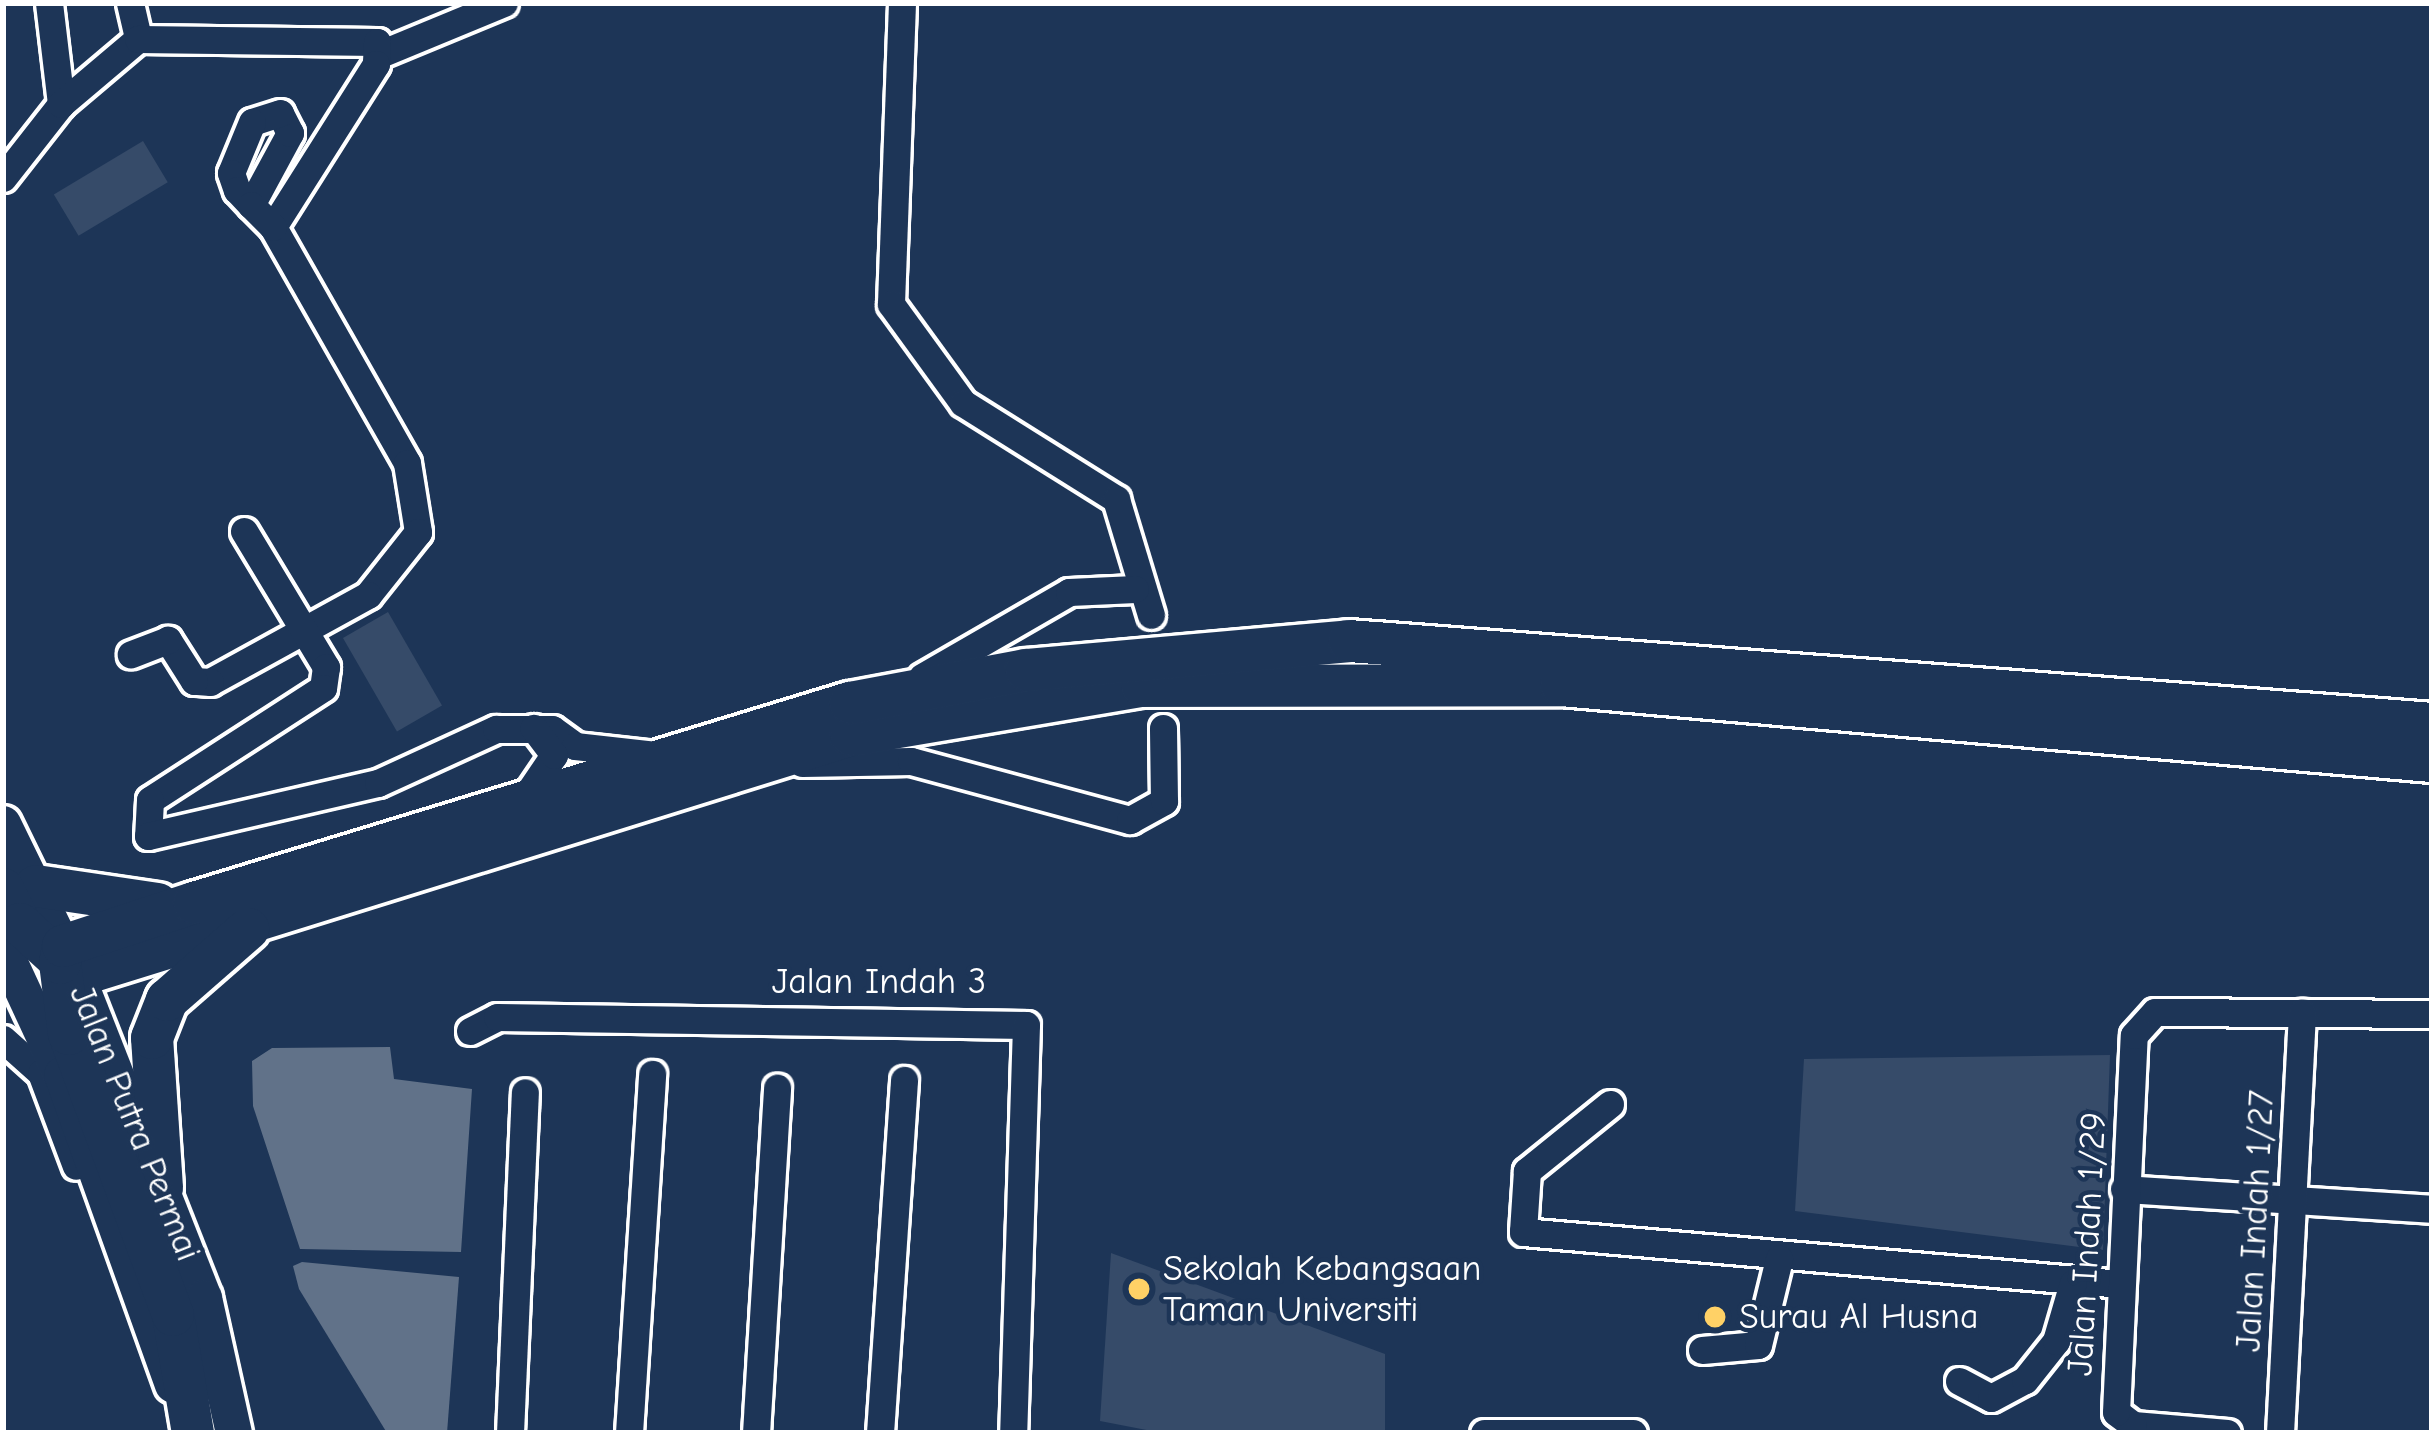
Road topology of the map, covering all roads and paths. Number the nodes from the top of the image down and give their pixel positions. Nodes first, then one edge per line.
1 (49, 3) edge
2 (130, 3) edge
3 (505, 3) edge
4 (902, 3) edge
5 (139, 39) junction
6 (380, 54) junction
7 (62, 104) junction
8 (3, 178) edge
9 (251, 205) dead end
10 (272, 226) junction
11 (244, 531) dead end
12 (1136, 589) junction
13 (1150, 615) dead end
14 (305, 632) junction
15 (131, 654) dead end
16 (850, 703) junction
17 (2432, 724) edge
18 (530, 726) junction
19 (1163, 728) dead end
20 (665, 757) junction
21 (2432, 761) edge
22 (749, 764) junction
23 (522, 802) junction
24 (3, 824) edge
25 (19, 887) edge
26 (194, 903) junction
27 (262, 917) junction
28 (3, 948) edge
29 (67, 962) junction
30 (2302, 1013) junction
31 (2432, 1014) edge
32 (470, 1031) dead end
33 (3, 1039) edge
34 (652, 1074) dead end
35 (904, 1080) dead end
36 (777, 1088) dead end
37 (525, 1092) dead end
38 (1610, 1104) dead end
39 (162, 1188) junction
40 (2124, 1189) junction
41 (2292, 1200) junction
42 (2432, 1209) edge
43 (1779, 1259) junction
44 (2074, 1283) junction
45 (2121, 1283) junction
46 (1702, 1350) dead end
47 (1959, 1381) dead end
48 (179, 1433) edge
49 (192, 1433) edge
50 (234, 1433) edge
51 (510, 1433) edge
52 (629, 1433) edge
53 (756, 1433) edge
54 (880, 1433) edge
55 (1013, 1433) edge
56 (1484, 1433) edge
57 (1633, 1433) edge
58 (2228, 1433) edge
59 (2280, 1433) edge

1 - 7 street
2 - 5 street
3 - 6 street
4 - 12 street
5 - 6 street
5 - 7 street
6 - 10 street
7 - 8 street
9 - 10 street
10 - 14 street
11 - 14 street
12 - 13 street
12 - 16 street
14 - 15 street
14 - 18 street
16 - 17 highway
16 - 20 highway
18 - 20 street
18 - 23 street
19 - 22 street
20 - 23 highway
21 - 22 highway
22 - 27 highway
23 - 26 highway
24 - 25 main road
25 - 26 highway
25 - 29 highway
26 - 29 highway
27 - 29 highway
27 - 39 highway
28 - 49 main road, Jalan Putra Permai
29 - 39 main road, Jalan Putra Permai
29 - 49 highway
30 - 31 street
30 - 40 street, Jalan Indah 1/29
30 - 41 street, Jalan Indah 1/27
32 - 55 street, Jalan Indah 3
33 - 48 street
34 - 52 street
35 - 54 street
36 - 53 street
37 - 51 street
38 - 43 street
39 - 50 main road, Jalan Putra Permai
40 - 41 street
40 - 45 street, Jalan Indah 1/29
41 - 42 street
41 - 59 street, Jalan Indah 1/27
43 - 44 street
43 - 46 street
44 - 45 street
44 - 47 street
45 - 58 street, Jalan Indah 1/29
56 - 57 street

